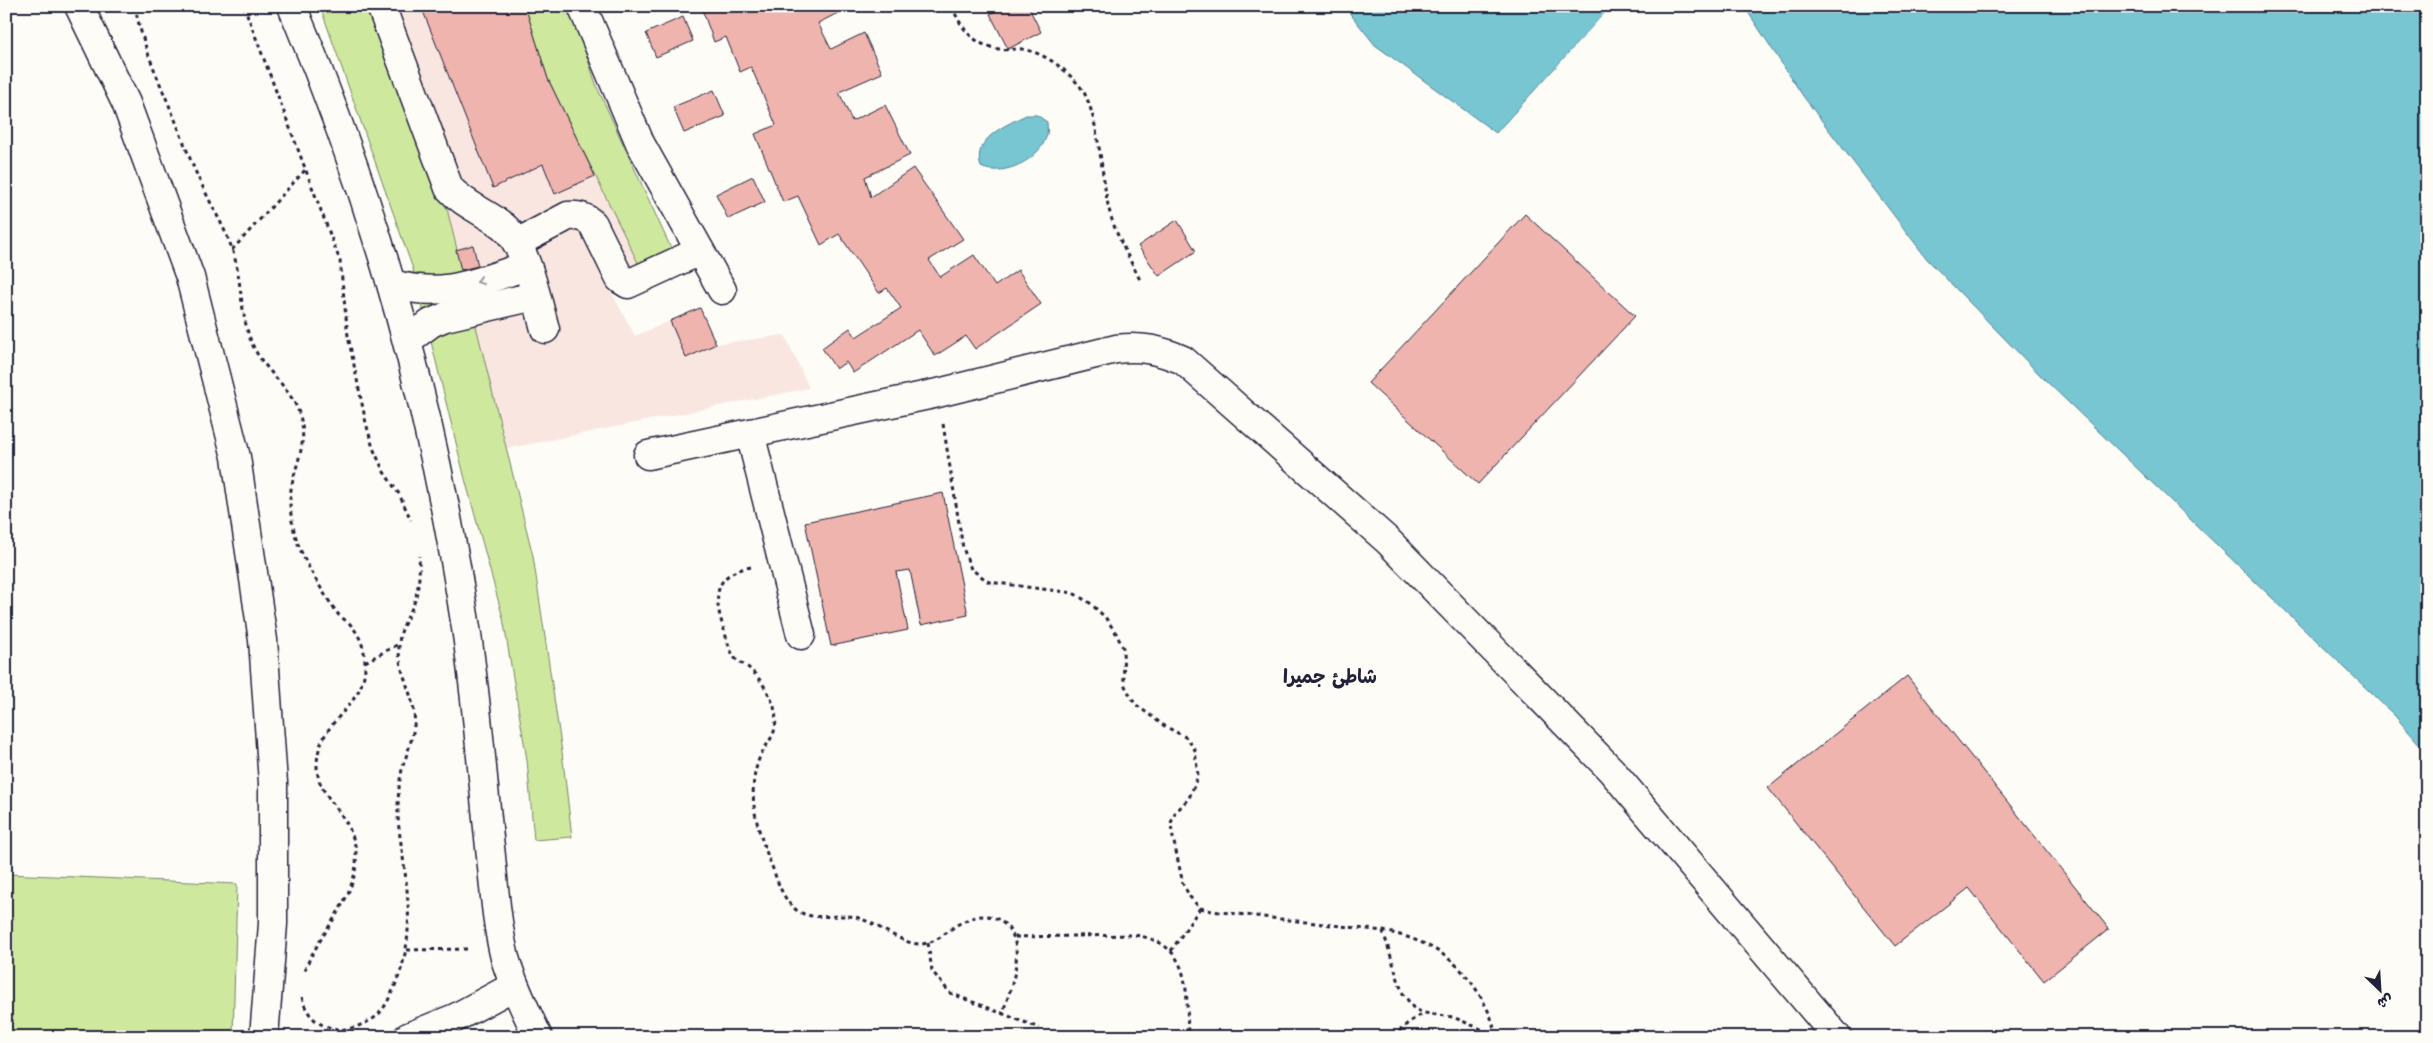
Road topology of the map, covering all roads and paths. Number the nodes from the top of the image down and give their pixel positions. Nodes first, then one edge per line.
1 (79, 6) edge
2 (135, 6) edge
3 (244, 6) edge
4 (292, 6) edge
5 (380, 6) edge
6 (582, 6) edge
7 (952, 6) edge
8 (306, 169) junction
9 (232, 250) junction
10 (700, 252) junction
11 (522, 254) junction
12 (1140, 282) dead end
13 (392, 284) junction
14 (722, 290) dead end
15 (535, 296) junction
16 (545, 330) dead end
17 (408, 340) junction
18 (938, 393) junction
19 (750, 433) junction
20 (648, 455) dead end
21 (413, 526) dead end
22 (418, 551) dead end
23 (782, 562) junction
24 (800, 635) dead end
25 (399, 644) junction
26 (365, 662) junction
27 (1200, 908) junction
28 (1383, 931) junction
29 (1015, 937) junction
30 (928, 943) junction
31 (503, 948) junction
32 (407, 950) junction
33 (1171, 951) junction
34 (301, 979) dead end
35 (514, 986) junction
36 (300, 991) dead end
37 (1424, 1013) junction
38 (1002, 1014) junction
39 (1040, 1028) dead end
40 (1495, 1036) edge
41 (264, 1037) edge
42 (408, 1037) edge
43 (538, 1037) edge
44 (1188, 1037) edge
45 (1393, 1037) edge
46 (1837, 1037) edge

1 - 41 street
2 - 9 path
3 - 8 path
4 - 13 street
5 - 11 street
6 - 10 street
7 - 12 path
8 - 9 path
8 - 21 path
9 - 26 path
10 - 11 street
10 - 14 street
11 -> 13 street
11 - 15 street
13 - 17 street
15 - 16 street
15 - 17 street
17 - 31 street
18 - 19 street
18 - 27 path
18 - 46 street
19 - 20 street
19 - 23 street
22 - 25 path
23 - 24 street
23 - 30 path
25 - 26 path
25 - 32 path
26 - 34 path
27 - 28 path
27 - 33 path
28 - 37 path
28 - 40 path
29 - 30 path
29 - 33 path
29 - 38 path
30 - 38 path
31 - 32 path
31 - 35 street
32 - 36 path
33 - 44 path
35 - 42 street
35 - 43 street
37 - 40 path
37 - 45 path
38 - 39 path

